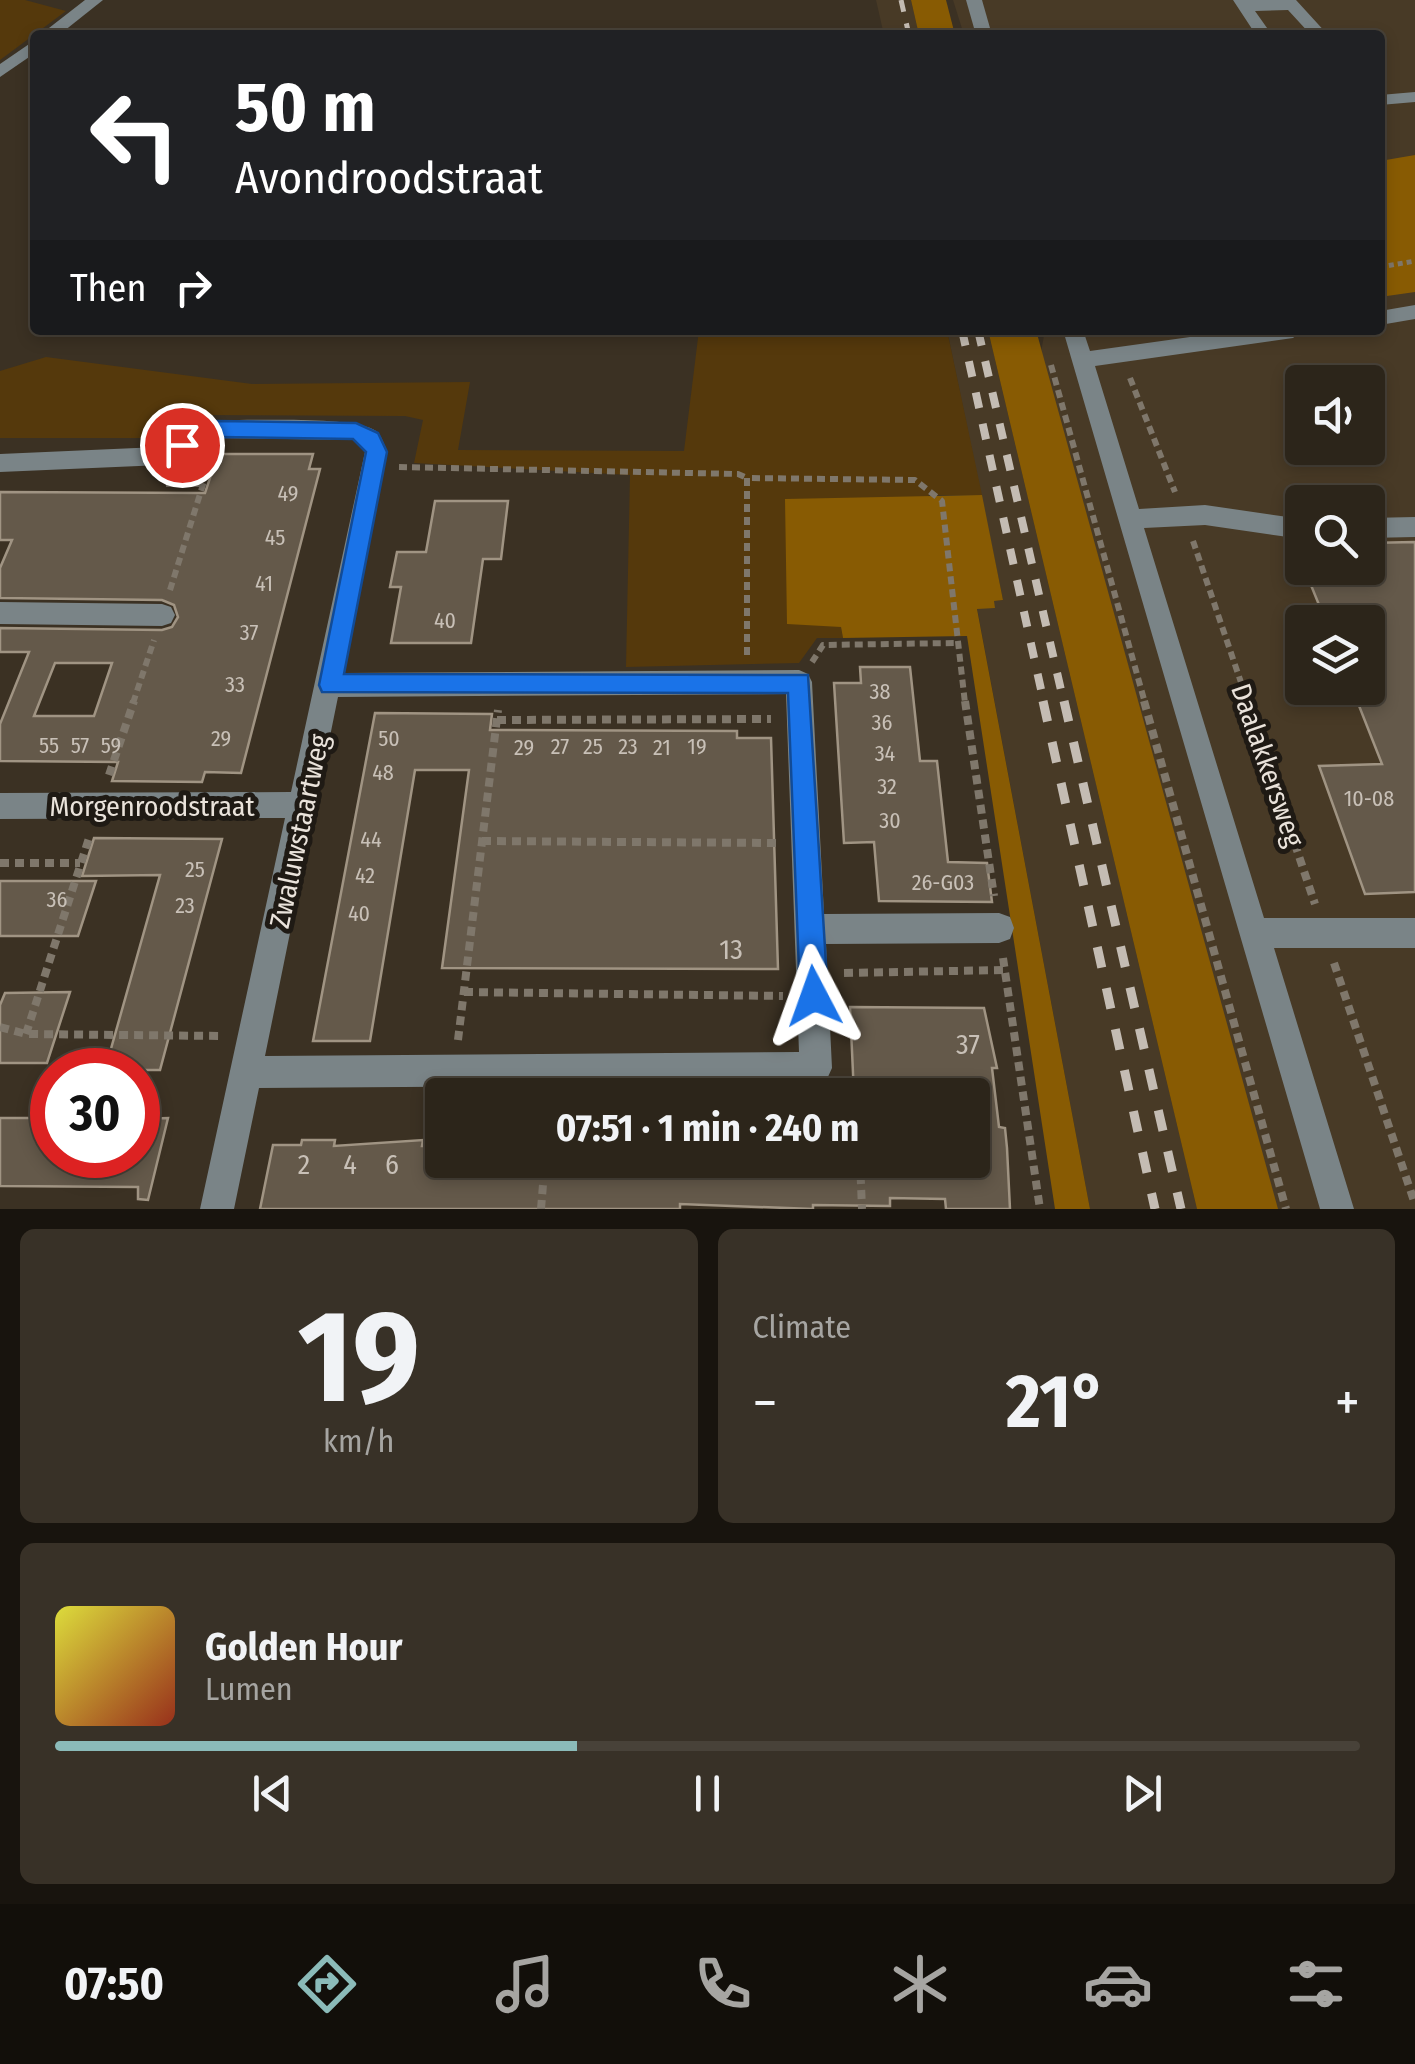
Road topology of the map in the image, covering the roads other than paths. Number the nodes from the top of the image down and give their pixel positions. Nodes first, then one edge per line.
1 (95, 0) edge
2 (974, 0) edge
3 (1290, 2) edge
4 (1243, 3) edge
5 (55, 30) edge
6 (983, 30) edge
7 (1261, 30) edge
8 (1315, 30) edge
9 (30, 49) edge
10 (0, 72) edge
11 (1415, 97) edge
12 (1385, 100) edge
13 (1415, 312) edge
14 (1385, 317) edge
15 (1074, 335) edge
16 (1258, 335) edge
17 (1082, 360) junction
18 (0, 462) edge
19 (1130, 519) junction
20 (1285, 527) edge
21 (1415, 527) edge
22 (1385, 528) edge
23 (0, 613) edge
24 (162, 614) road end
25 (330, 685) junction
26 (304, 805) junction
27 (0, 806) edge
28 (998, 928) dead end
29 (810, 930) junction
30 (1415, 932) edge
31 (1254, 933) junction
32 (245, 1072) junction
33 (217, 1209) edge
34 (1336, 1209) edge

1 - 5 street
2 - 6 street
3 - 4 street
3 - 8 street
4 - 7 street
9 - 10 street
11 - 12 street
13 - 14 street
15 - 17 street
16 - 17 street
17 - 19 street
18 - 25 street, Zwaluwstaartweg
19 - 20 street
19 - 31 street
21 - 22 street
23 - 24 street
25 - 26 street, Zwaluwstaartweg
25 - 29 street
26 - 27 street, Morgenroodstraat
26 - 32 street, Zwaluwstaartweg
28 - 29 street
29 - 32 street
30 - 31 street
31 - 34 street
32 - 33 street, Zwaluwstaartweg

